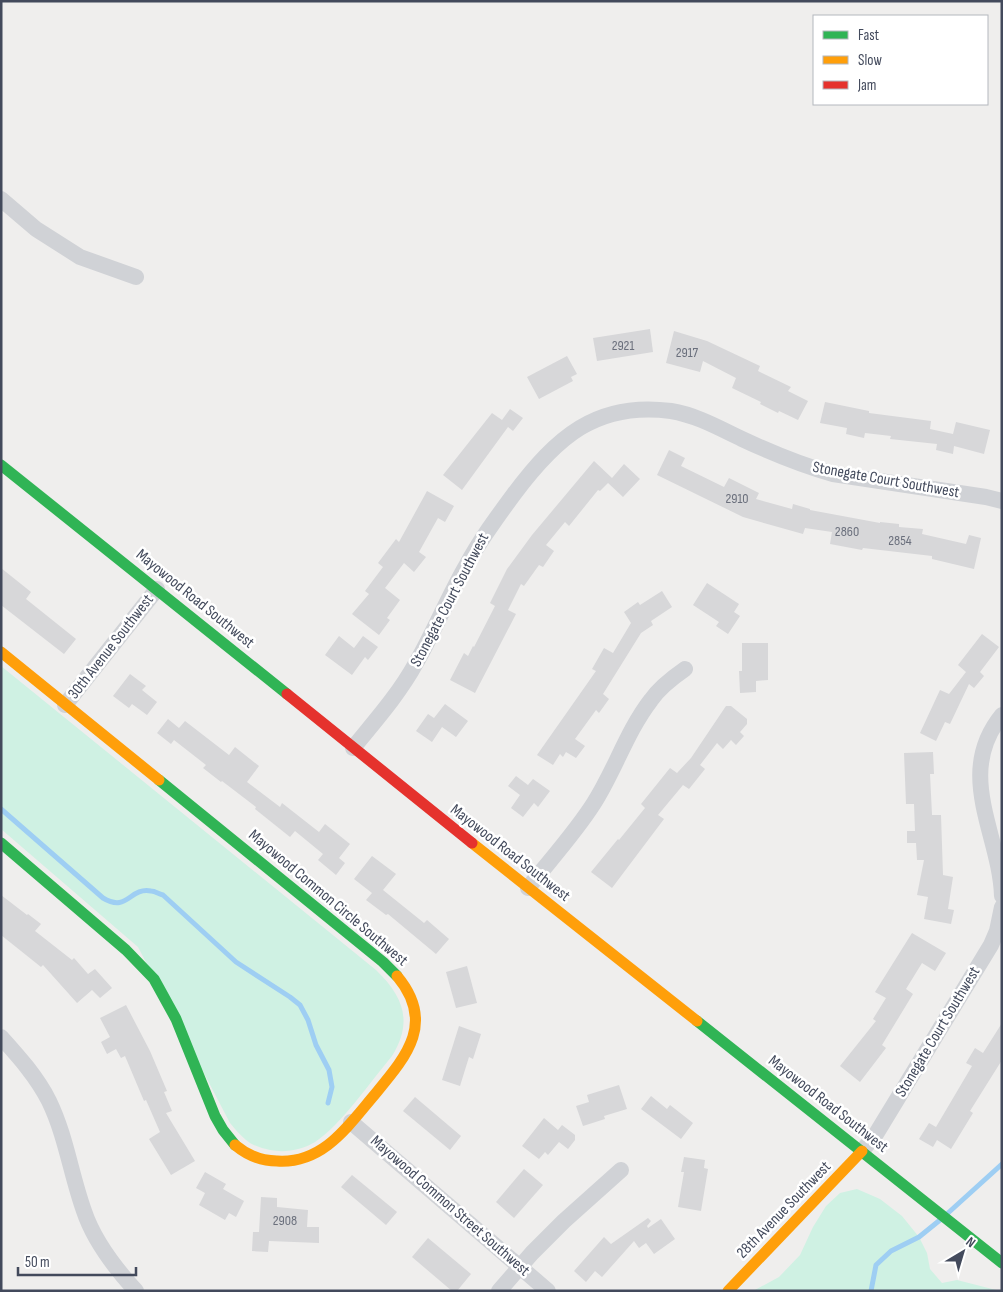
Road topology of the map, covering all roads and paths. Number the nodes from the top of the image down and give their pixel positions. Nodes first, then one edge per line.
1 (1, 199) edge
2 (136, 277) dead end
3 (1, 465) edge
4 (1002, 500) edge
5 (157, 589) junction
6 (1, 652) edge
7 (685, 669) dead end
8 (65, 705) junction
9 (1002, 715) edge
10 (353, 748) junction
11 (1, 843) edge
12 (528, 888) junction
13 (1002, 896) edge
14 (1002, 907) edge
15 (1, 1037) edge
16 (351, 1122) junction
17 (862, 1151) junction
18 (622, 1170) dead end
19 (1002, 1263) edge
20 (520, 1267) junction
21 (136, 1291) edge
22 (500, 1291) edge
23 (548, 1291) edge
24 (728, 1291) edge

1 - 2 street
3 - 5 street, Mayowood Road Southwest
4 - 10 street, Stonegate Court Southwest
5 - 8 street, 30th Avenue Southwest
5 - 10 street, Mayowood Road Southwest
6 - 8 street, Mayowood Common Circle Southwest
7 - 12 street
8 - 16 street, Mayowood Common Circle Southwest
9 - 13 street
10 - 12 street, Mayowood Road Southwest
11 - 16 street, Mayowood Common Circle Southwest
12 - 17 street, Mayowood Road Southwest
14 - 17 street, Stonegate Court Southwest
15 - 21 street
16 - 20 street, Mayowood Common Street Southwest
17 - 19 street, Mayowood Road Southwest
17 - 24 street, 28th Avenue Southwest
18 - 20 street
20 - 22 street
20 - 23 street, Mayowood Common Street Southwest

